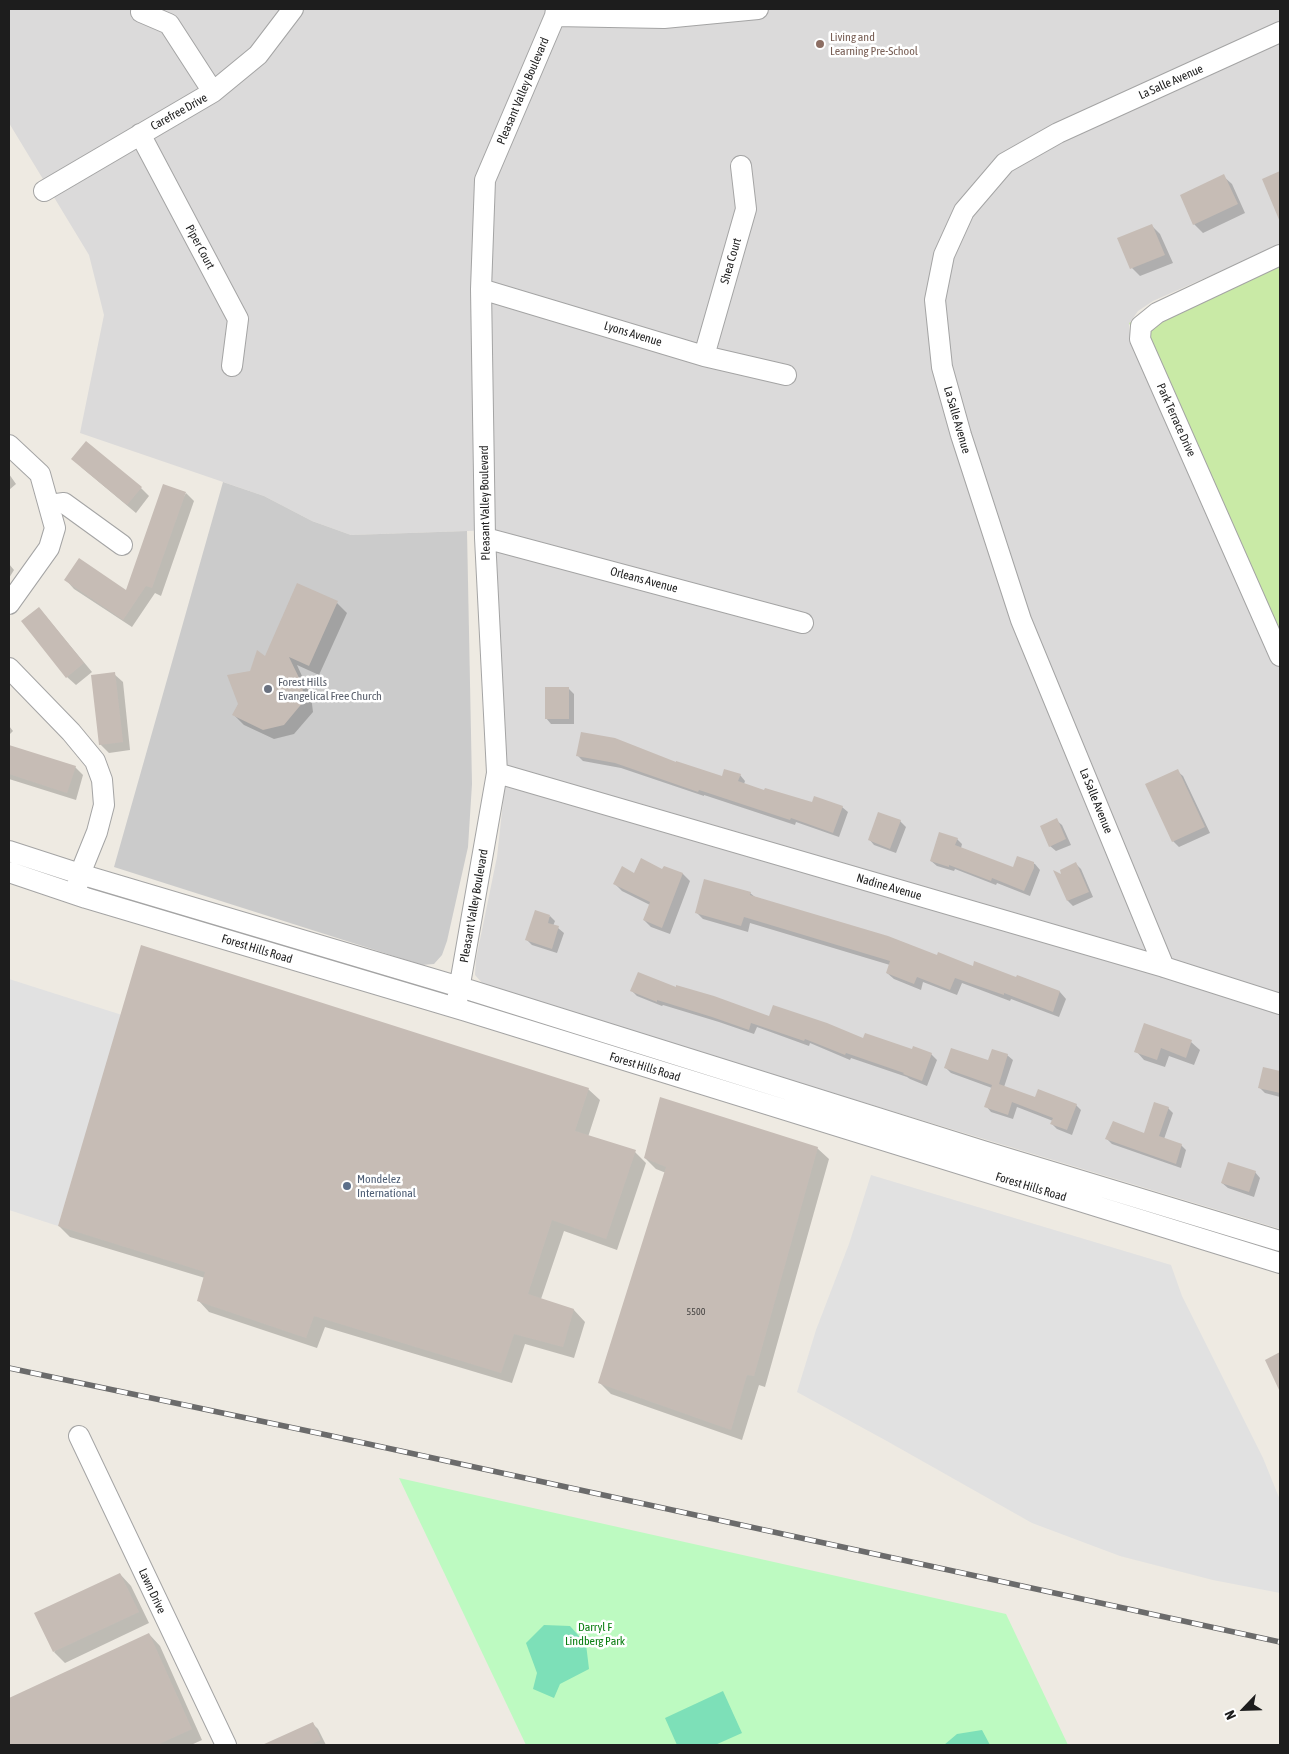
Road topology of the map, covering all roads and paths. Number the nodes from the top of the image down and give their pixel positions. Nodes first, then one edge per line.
1 (293, 9) edge
2 (758, 9) edge
3 (141, 12) dead end
4 (556, 12) edge
5 (1280, 32) edge
6 (213, 92) junction
7 (140, 134) junction
8 (740, 166) dead end
9 (44, 190) dead end
10 (1280, 255) edge
11 (481, 288) junction
12 (704, 356) junction
13 (232, 366) dead end
14 (786, 375) dead end
15 (9, 445) edge
16 (48, 505) junction
17 (485, 538) junction
18 (122, 545) dead end
19 (9, 604) edge
20 (803, 623) dead end
21 (1280, 656) edge
22 (9, 668) edge
23 (497, 773) junction
24 (9, 851) edge
25 (9, 872) edge
26 (80, 874) junction
27 (76, 894) junction
28 (1164, 967) junction
29 (460, 987) junction
30 (1280, 1004) edge
31 (455, 1008) junction
32 (983, 1151) junction
33 (980, 1171) junction
34 (1280, 1241) edge
35 (1280, 1262) edge
36 (79, 1436) dead end
37 (226, 1745) edge

1 - 6 street, Carefree Drive
2 - 4 street
3 - 6 street
4 - 11 street, Pleasant Valley Boulevard
5 - 28 street, La Salle Avenue
6 - 7 street, Carefree Drive
7 - 9 street, Carefree Drive
7 - 13 street, Piper Court
8 - 12 street, Shea Court
10 - 21 street, Park Terrace Drive
11 - 12 street, Lyons Avenue
11 - 17 street, Pleasant Valley Boulevard
12 - 14 street, Lyons Avenue
15 - 16 street
16 - 18 street
16 - 19 street
17 - 20 street, Orleans Avenue
17 - 23 street, Pleasant Valley Boulevard
22 - 26 street
23 - 28 street, Nadine Avenue
23 - 29 street, Pleasant Valley Boulevard
24 - 26 street, Forest Hills Road
25 - 27 street, Forest Hills Road
26 - 27 street
26 - 29 street, Forest Hills Road
27 - 31 street, Forest Hills Road
28 - 30 street, Nadine Avenue
29 - 31 street, Pleasant Valley Boulevard
29 - 32 street, Forest Hills Road
31 - 33 street, Forest Hills Road
32 - 33 street
32 - 34 street, Forest Hills Road
33 - 35 street, Forest Hills Road
36 - 37 street, Lawn Drive

